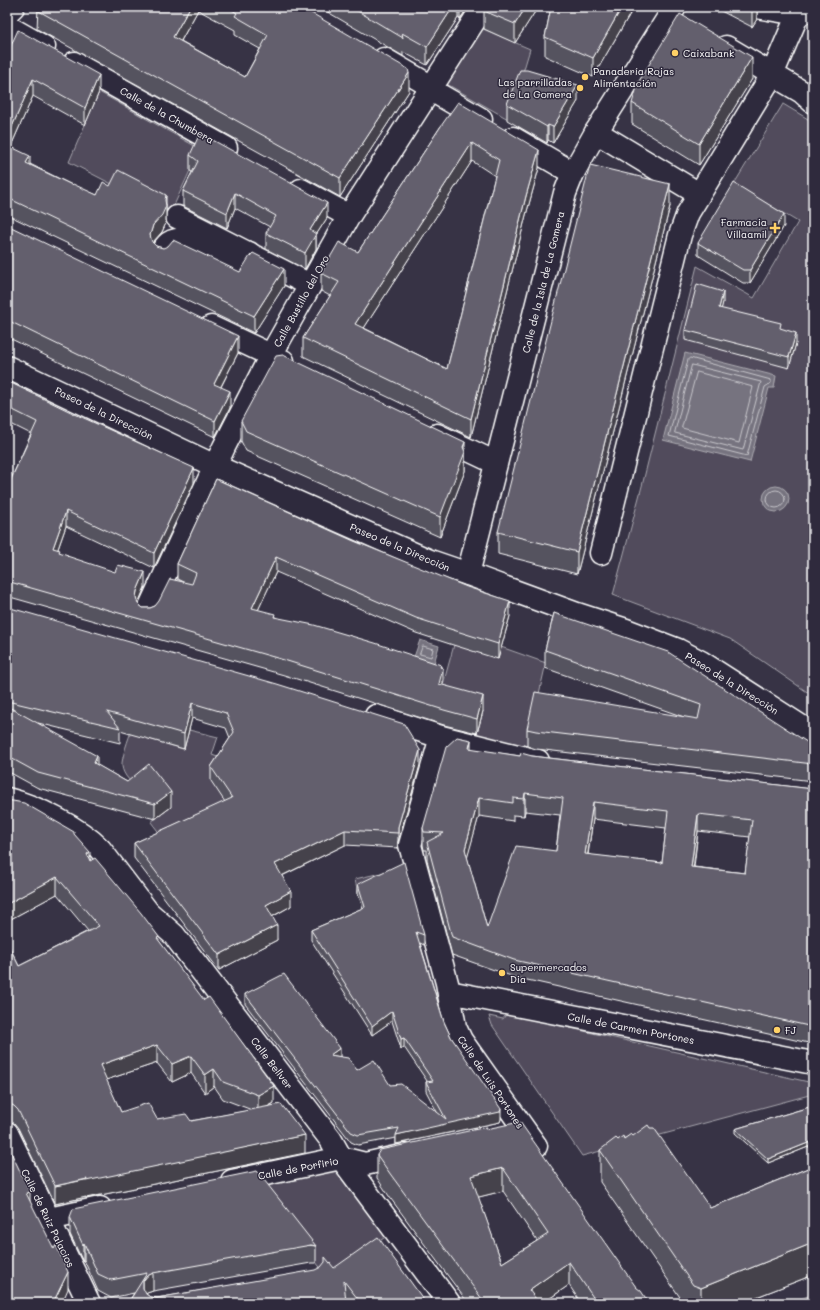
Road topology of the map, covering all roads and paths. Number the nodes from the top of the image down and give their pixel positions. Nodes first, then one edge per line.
1 (13, 7) edge
2 (483, 7) edge
3 (762, 8) edge
4 (803, 10) edge
5 (673, 12) edge
6 (7, 13) edge
7 (7, 26) edge
8 (712, 38) edge
9 (370, 51) edge
10 (772, 75) junction
11 (432, 87) junction
12 (809, 97) edge
13 (596, 132) junction
14 (246, 159) edge
15 (573, 173) junction
16 (281, 179) edge
17 (699, 194) junction
18 (349, 216) junction
19 (177, 217) dead end
20 (244, 251) junction
21 (162, 252) edge
22 (310, 285) junction
23 (191, 317) edge
24 (271, 355) junction
25 (7, 367) edge
26 (300, 369) edge
27 (420, 426) edge
28 (496, 462) junction
29 (215, 466) junction
30 (601, 553) dead end
31 (468, 574) junction
32 (148, 611) edge
33 (355, 710) edge
34 (813, 734) edge
35 (442, 737) junction
36 (557, 763) edge
37 (7, 799) edge
38 (450, 992) junction
39 (813, 1063) edge
40 (524, 1129) junction
41 (7, 1133) edge
42 (501, 1134) edge
43 (425, 1151) edge
44 (341, 1158) junction
45 (546, 1162) edge
46 (210, 1186) edge
47 (116, 1205) edge
48 (48, 1219) junction
49 (89, 1303) edge
50 (448, 1303) edge

1 - 6 street
2 - 11 street, Calle Bustillo del Oro
3 - 4 street
4 - 10 street
5 - 13 street, Calle de la Isla de La Gomera
7 - 14 street, Calle de la Chumbera
8 - 10 street
9 - 11 street
10 - 12 street
10 - 17 street
11 - 15 street
11 - 18 street, Calle Bustillo del Oro
13 - 15 street, Calle de la Isla de La Gomera
13 - 17 street
15 - 28 street, Calle de la Isla de La Gomera
16 - 18 street
17 - 30 street
18 - 22 street, Calle Bustillo del Oro
19 - 20 street
20 - 21 street
20 - 22 street
22 - 24 street, Calle Bustillo del Oro
23 - 24 street
24 - 26 street
24 - 29 street, Calle Bustillo del Oro
25 - 29 street, Paseo de la Dirección
27 - 28 street
28 - 31 street, Calle de la Isla de La Gomera
29 - 31 street, Paseo de la Dirección
29 - 32 street, Calle Bustillo del Oro
31 - 34 street, Paseo de la Dirección
33 - 35 street
35 - 36 street
35 - 38 street, Calle de Luis Portones
37 - 44 street, Calle Bellver
38 - 39 street, Calle de Carmen Portones
38 - 40 street, Calle de Luis Portones
40 - 42 street
40 - 45 street, Calle de Luis Portones
41 - 48 street, Calle de Ruiz Palacios
43 - 44 street, Calle de Porfirio
44 - 46 street, Calle de Porfirio
44 - 50 street, Calle Bellver
47 - 48 street
48 - 49 street, Calle de Ruiz Palacios

